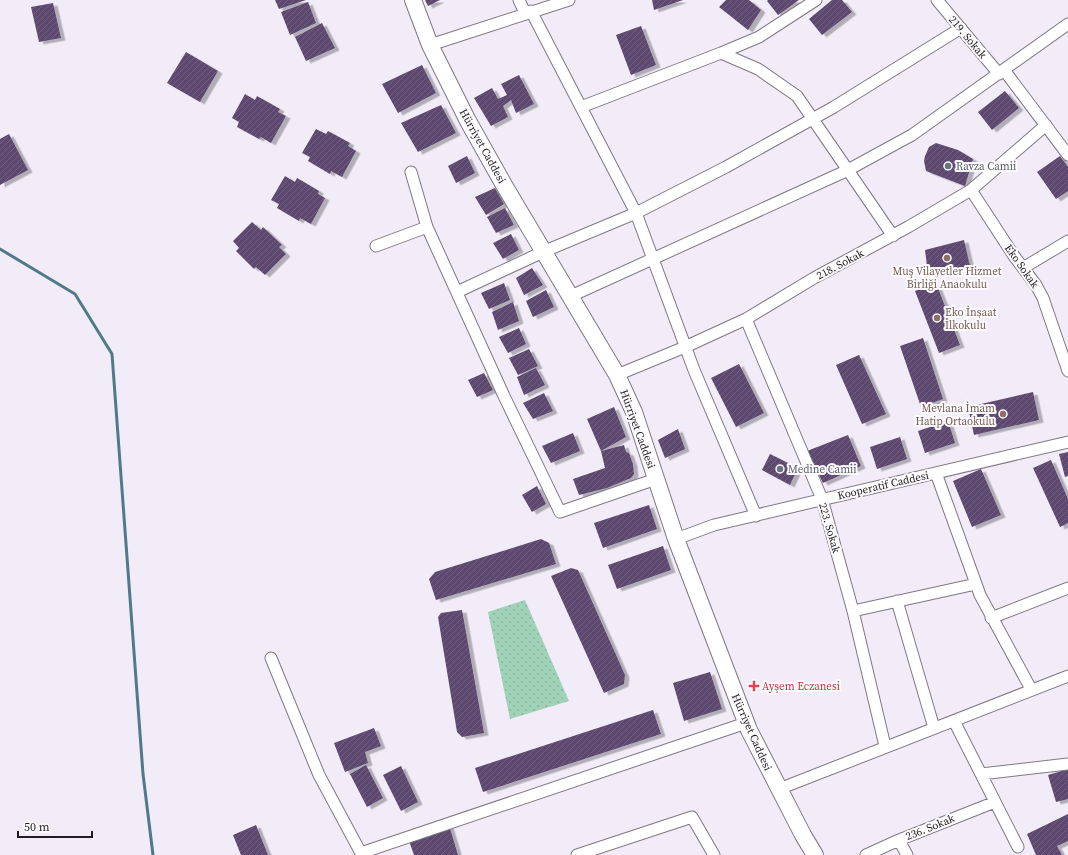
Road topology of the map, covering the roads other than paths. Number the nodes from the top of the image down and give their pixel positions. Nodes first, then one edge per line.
1 (413, 0) edge
2 (519, 0) edge
3 (569, 0) edge
4 (816, 0) edge
5 (938, 0) edge
6 (528, 12) junction
7 (1068, 24) edge
8 (961, 28) junction
9 (430, 45) junction
10 (721, 54) junction
11 (1002, 72) junction
12 (581, 107) junction
13 (812, 120) junction
14 (1046, 125) junction
15 (1068, 156) edge
16 (846, 170) junction
17 (411, 172) dead end
18 (971, 190) junction
19 (636, 213) junction
20 (426, 226) junction
21 (893, 236) junction
22 (1068, 241) edge
23 (376, 246) dead end
24 (545, 251) junction
25 (653, 259) junction
26 (1023, 268) junction
27 (457, 292) junction
28 (571, 296) junction
29 (746, 319) junction
30 (685, 347) junction
31 (1068, 371) edge
32 (617, 375) junction
33 (1068, 442) edge
34 (936, 473) junction
35 (656, 478) junction
36 (822, 499) junction
37 (756, 516) junction
38 (676, 539) junction
39 (976, 584) junction
40 (1068, 588) edge
41 (897, 601) junction
42 (852, 611) junction
43 (991, 618) junction
44 (270, 658) dead end
45 (1068, 676) edge
46 (1031, 689) junction
47 (954, 720) junction
48 (746, 723) junction
49 (934, 728) junction
50 (885, 746) junction
51 (1068, 764) edge
52 (982, 774) junction
53 (779, 789) junction
54 (995, 802) junction
55 (899, 840) junction
56 (1018, 847) dead end
57 (362, 854) edge
58 (577, 855) edge
59 (714, 855) edge
60 (815, 855) edge
61 (866, 855) edge
62 (907, 855) edge

1 - 9 street, Hürriyet Caddesi
2 - 6 street
3 - 6 street
4 - 10 street
5 - 8 street, 219. Sokak
6 - 9 street
6 - 12 street
7 - 11 street
8 - 11 street, 219. Sokak
8 - 13 street
9 - 24 street, Hürriyet Caddesi
10 - 12 street
10 - 13 street
11 - 14 street, 219. Sokak
11 - 16 street
12 - 19 street
13 - 16 street
13 - 19 street
14 - 15 street, 219. Sokak
14 - 18 street, 218. Sokak
16 - 21 street
16 - 25 street
17 - 20 street
18 - 21 street, 218. Sokak
18 - 26 street, Eko Sokak
19 - 24 street
19 - 25 street
20 - 23 street
20 - 27 street
21 - 29 street, 218. Sokak
22 - 26 street
24 - 27 street
24 - 28 street, Hürriyet Caddesi
25 - 28 street
25 - 30 street
26 - 31 street, Eko Sokak
27 - 35 street
28 - 32 street, Hürriyet Caddesi
29 - 30 street, 218. Sokak
29 - 36 street, 223. Sokak
30 - 32 street, 218. Sokak
30 - 37 street
32 - 35 street, Hürriyet Caddesi
33 - 34 street, Kooperatif Caddesi
34 - 36 street, Kooperatif Caddesi
34 - 39 street
35 - 38 street, Hürriyet Caddesi
36 - 37 street, Kooperatif Caddesi
36 - 42 street, 223. Sokak
37 - 38 street, Kooperatif Caddesi
38 - 48 street, Hürriyet Caddesi
39 - 41 street
39 - 43 street
40 - 43 street
41 - 42 street
41 - 49 street
42 - 50 street, 223. Sokak
43 - 46 street
44 - 57 street
45 - 46 street
46 - 47 street
47 - 49 street
47 - 52 street
48 - 53 street, Hürriyet Caddesi
48 - 57 street
49 - 50 street
50 - 53 street
51 - 52 street
52 - 54 street
53 - 60 street, Hürriyet Caddesi
54 - 55 street, 236. Sokak
54 - 56 street
55 - 61 street, 236. Sokak
55 - 62 street
58 - 59 street

